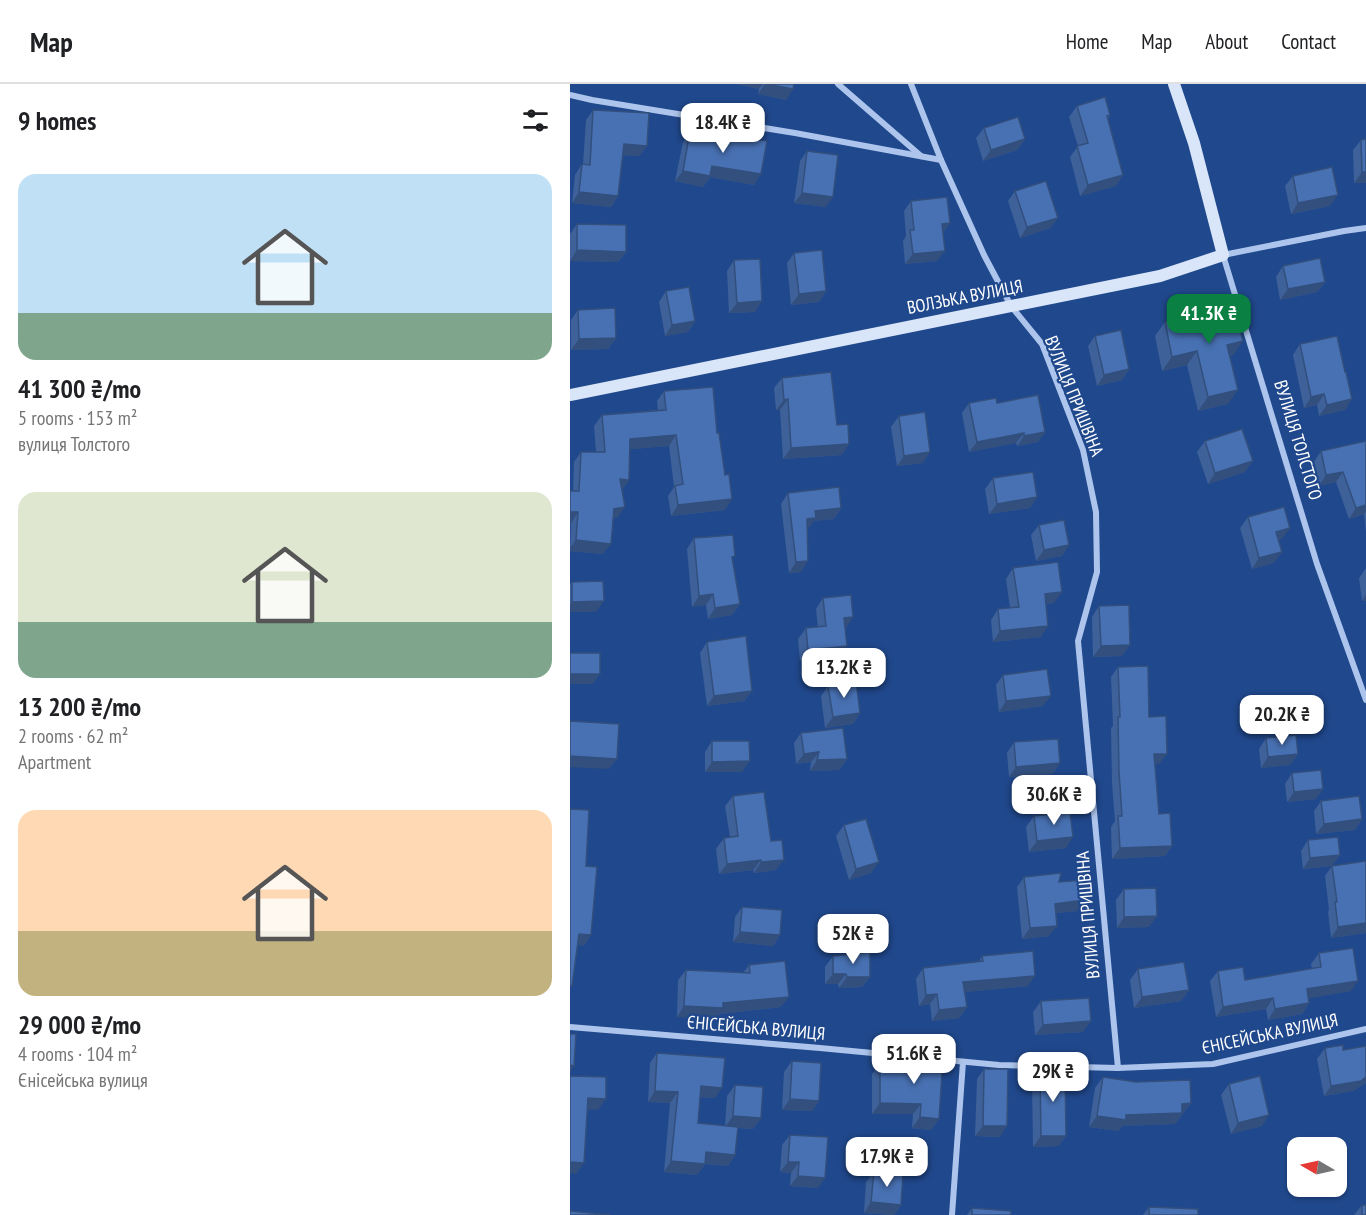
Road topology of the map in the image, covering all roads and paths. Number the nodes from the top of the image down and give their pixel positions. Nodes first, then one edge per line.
1 (838, 84) edge
2 (911, 84) edge
3 (1174, 84) edge
4 (570, 95) edge
5 (922, 157) junction
6 (941, 160) junction
7 (1366, 228) edge
8 (1223, 255) junction
9 (1011, 306) junction
10 (570, 395) edge
11 (1366, 700) edge
12 (570, 1027) edge
13 (1366, 1029) edge
14 (963, 1062) junction
15 (1118, 1068) junction
16 (952, 1215) edge

1 - 5 street
2 - 6 street, ВУЛИЦЯ ПРИШВІНА
3 - 8 street, ВУЛИЦЯ ТОЛСТОГО
4 - 5 street
5 - 6 street
6 - 9 street, ВУЛИЦЯ ПРИШВІНА
7 - 8 street, ВОЛЗЬКА ВУЛИЦЯ
8 - 9 street, ВОЛЗЬКА ВУЛИЦЯ
8 - 11 street, ВУЛИЦЯ ТОЛСТОГО
9 - 10 street, ВОЛЗЬКА ВУЛИЦЯ
9 - 15 street, ВУЛИЦЯ ПРИШВІНА
12 - 14 street, ЄНІСЕЙСЬКА ВУЛИЦЯ
13 - 15 street, ЄНІСЕЙСЬКА ВУЛИЦЯ
14 - 15 street, ЄНІСЕЙСЬКА ВУЛИЦЯ
14 - 16 street

